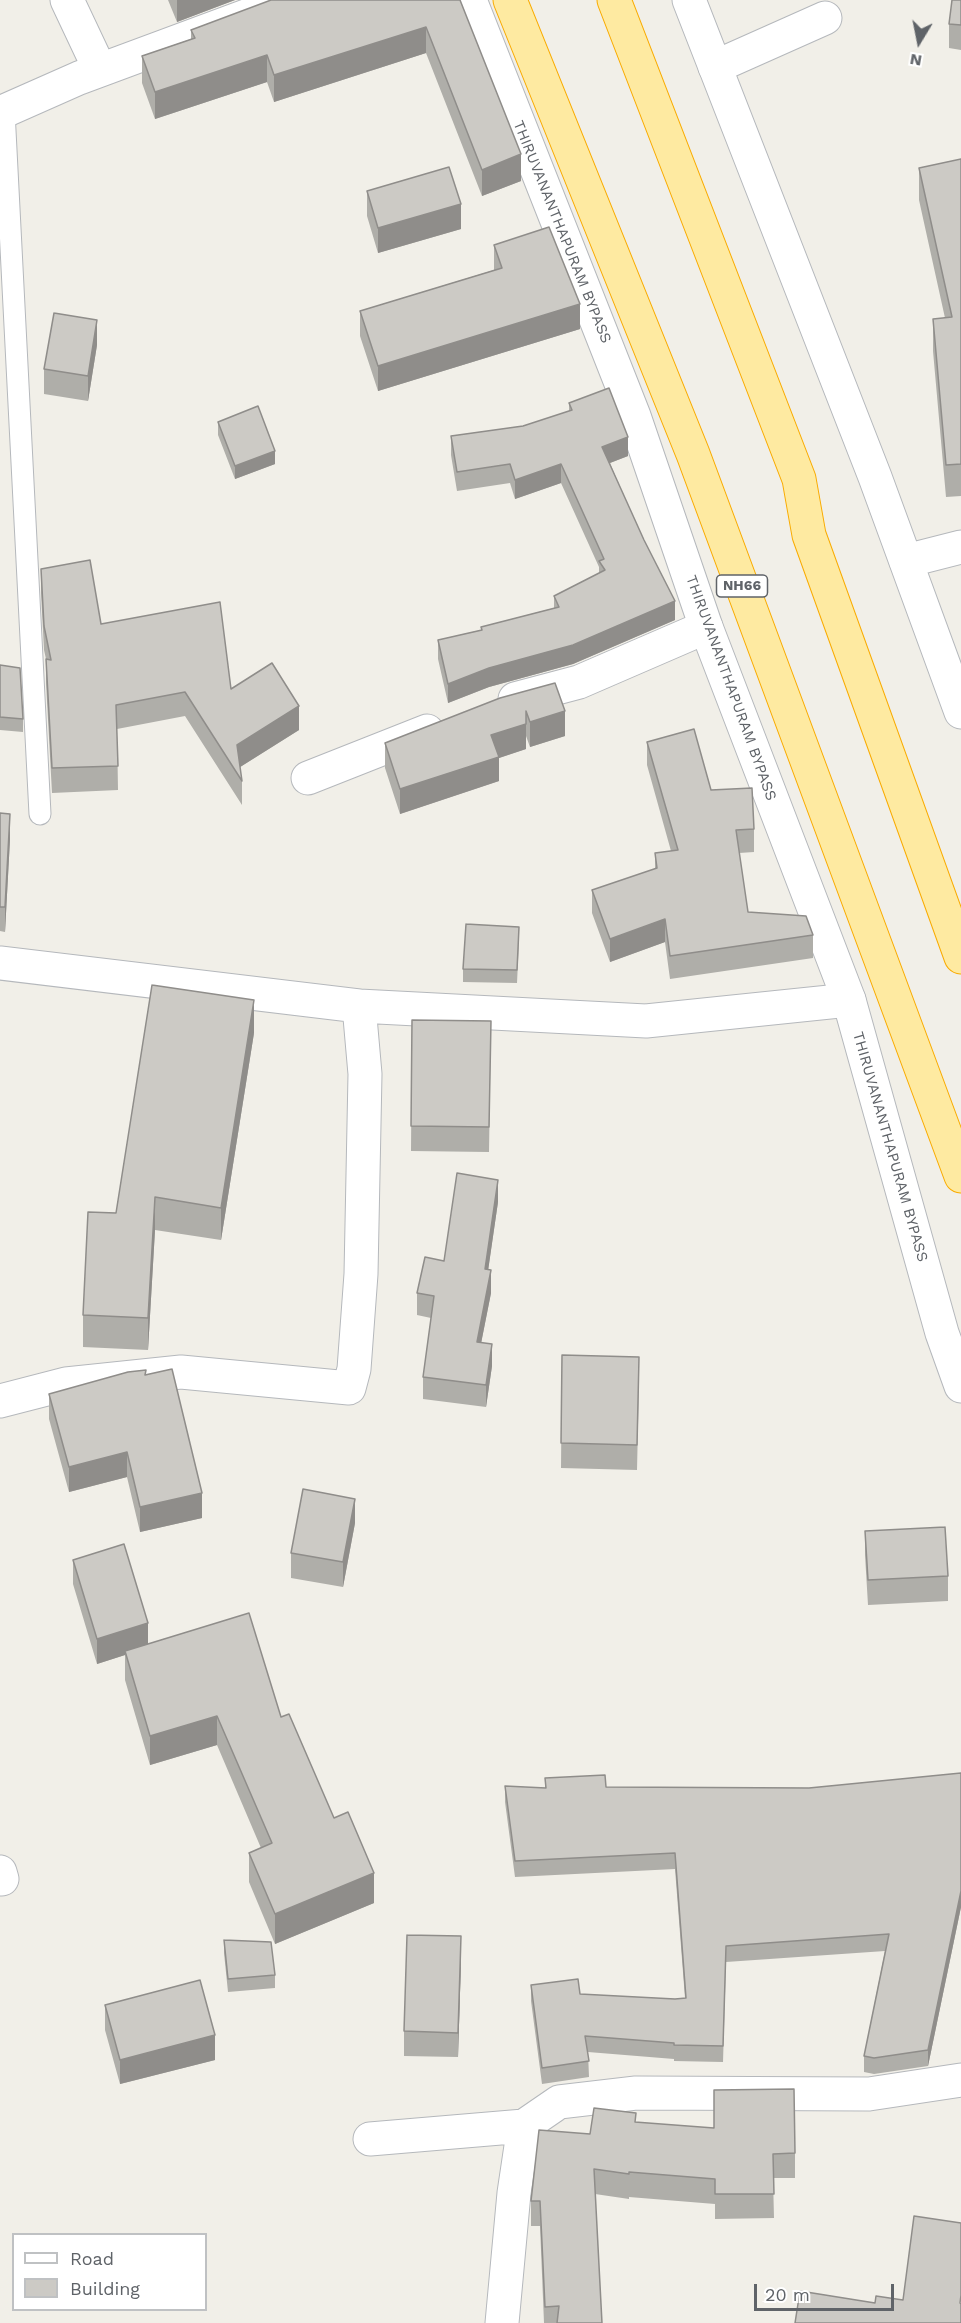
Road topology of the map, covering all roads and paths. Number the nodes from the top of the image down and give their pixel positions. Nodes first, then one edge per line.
1 (67, 0) edge
2 (289, 0) edge
3 (470, 0) edge
4 (510, 0) edge
5 (614, 0) edge
6 (689, 0) edge
7 (825, 18) dead end
8 (715, 67) junction
9 (100, 70) junction
10 (2, 112) edge
11 (961, 547) edge
12 (906, 561) junction
13 (706, 627) junction
14 (483, 709) edge
15 (961, 712) edge
16 (450, 722) edge
17 (308, 778) dead end
18 (40, 814) dead end
19 (961, 957) edge
20 (0, 963) edge
21 (849, 1000) junction
22 (359, 1006) junction
23 (961, 1176) edge
24 (961, 1386) edge
25 (0, 1401) edge
26 (961, 2080) edge
27 (524, 2126) junction
28 (370, 2139) dead end
29 (502, 2323) edge

1 - 9 street
2 - 9 street
3 - 13 street, THIRUVANANTHAPURAM BYPASS
4 - 23 highway, NH66
5 - 19 highway
6 - 8 street
7 - 8 street
8 - 12 street
9 - 10 street
10 - 18 lane
11 - 12 street
12 - 15 street
13 - 14 street
13 - 21 street, THIRUVANANTHAPURAM BYPASS
16 - 17 street
20 - 22 street
21 - 22 street
21 - 24 street, THIRUVANANTHAPURAM BYPASS
22 - 25 street
26 - 27 street
27 - 28 street
27 - 29 street

